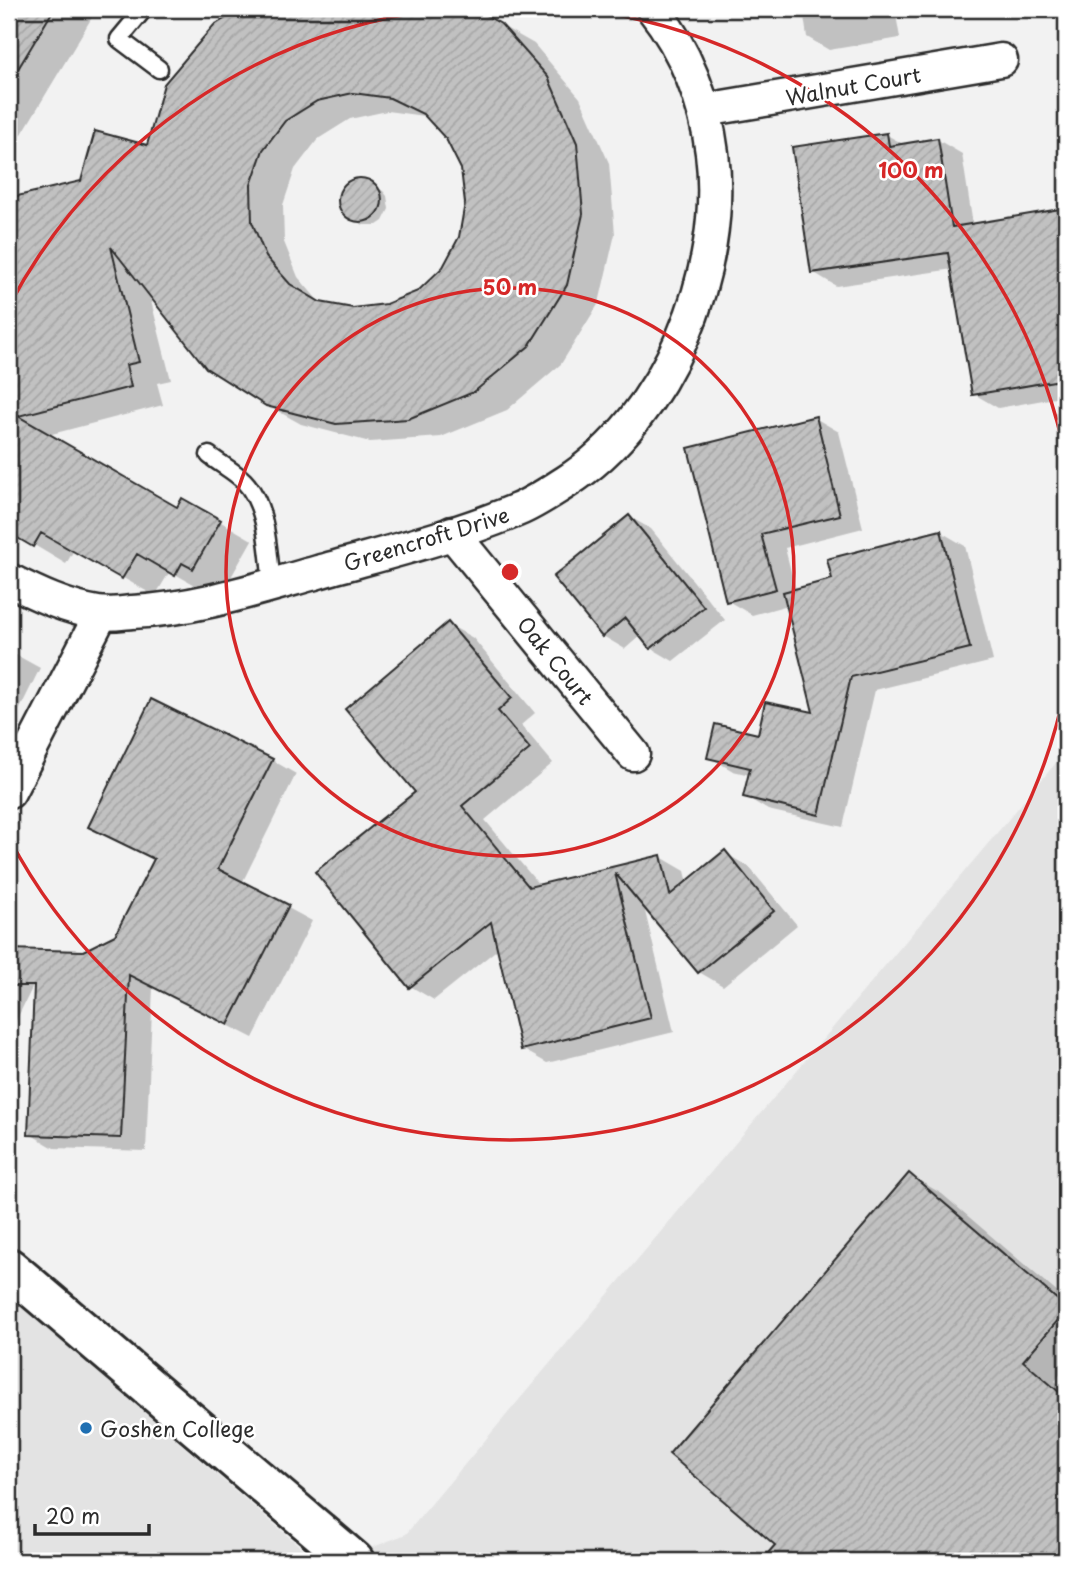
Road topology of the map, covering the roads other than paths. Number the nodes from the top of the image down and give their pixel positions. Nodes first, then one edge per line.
1 (145, 9) edge
2 (653, 9) edge
3 (1001, 60) dead end
4 (159, 69) dead end
5 (705, 110) junction
6 (209, 455) dead end
7 (452, 533) junction
8 (9, 580) edge
9 (272, 585) junction
10 (101, 614) junction
11 (633, 754) dead end
12 (9, 792) edge
13 (9, 1268) edge
14 (354, 1561) edge

1 - 4 lane
2 - 5 street, Greencroft Drive
3 - 5 street, Walnut Court
5 - 7 street, Greencroft Drive
6 - 9 lane
7 - 9 street, Greencroft Drive
7 - 11 street, Oak Court
8 - 10 street, Greencroft Drive
9 - 10 street, Greencroft Drive
10 - 12 street
13 - 14 street

